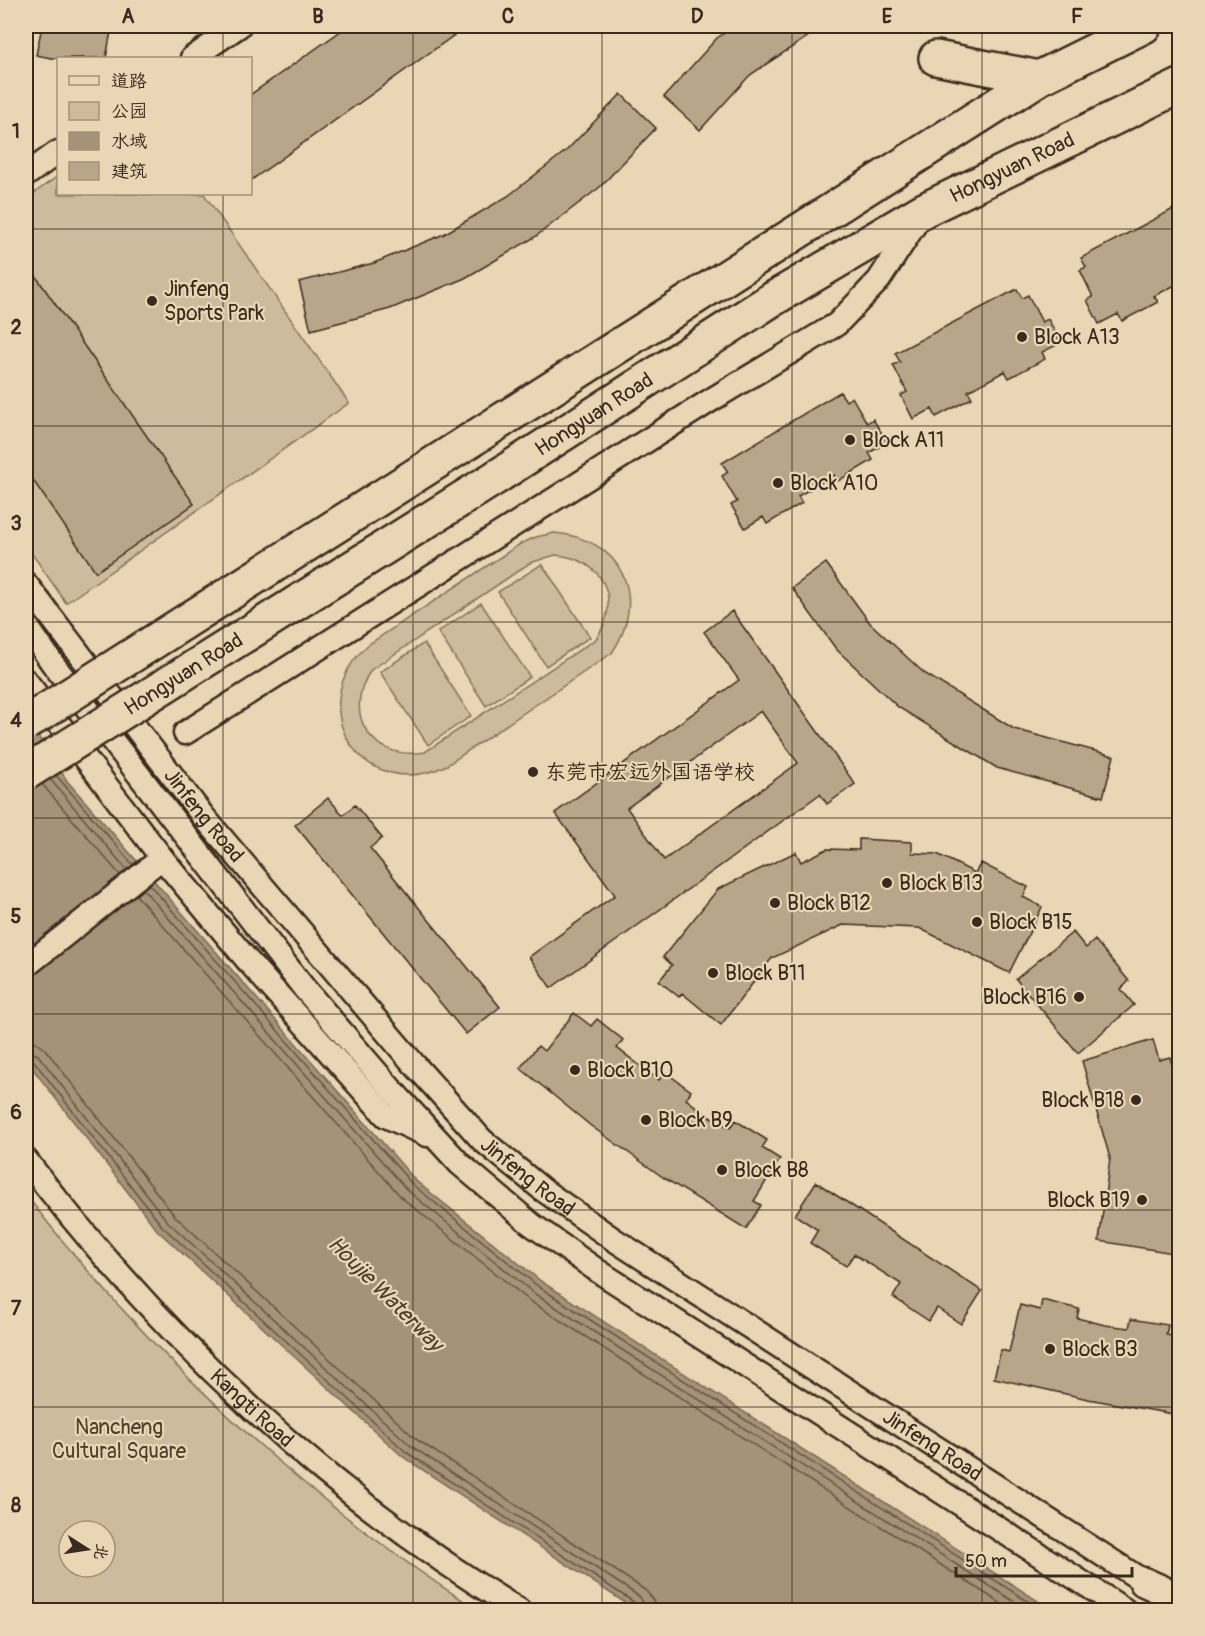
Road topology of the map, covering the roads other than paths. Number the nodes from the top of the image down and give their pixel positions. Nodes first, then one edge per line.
1 (239, 26) edge
2 (1144, 26) edge
3 (193, 57) edge
4 (936, 58) dead end
5 (1039, 78) junction
6 (1179, 86) edge
7 (57, 153) edge
8 (26, 175) edge
9 (924, 210) junction
10 (26, 584) edge
11 (26, 625) edge
12 (26, 681) edge
13 (26, 723) edge
14 (185, 733) dead end
15 (26, 772) edge
16 (162, 858) junction
17 (26, 966) edge
18 (439, 1141) junction
19 (26, 1160) edge
20 (1144, 1582) junction
21 (1179, 1598) edge
22 (1179, 1606) edge
23 (519, 1611) edge
24 (1125, 1611) edge

1 - 3 street
2 - 5 highway, Hongyuan Road
4 - 5 highway
5 - 13 highway, Hongyuan Road, bridge
6 - 9 highway, Hongyuan Road
7 - 8 street
9 - 14 street
9 - 15 highway, Hongyuan Road, bridge
10 - 20 street, Jinfeng Road
11 - 18 street, Jinfeng Road
12 - 16 street
16 - 17 street
16 - 18 street
18 - 24 street, Jinfeng Road
19 - 23 street, Kangti Road
20 - 21 main road
20 - 22 street, Jinfeng Road

